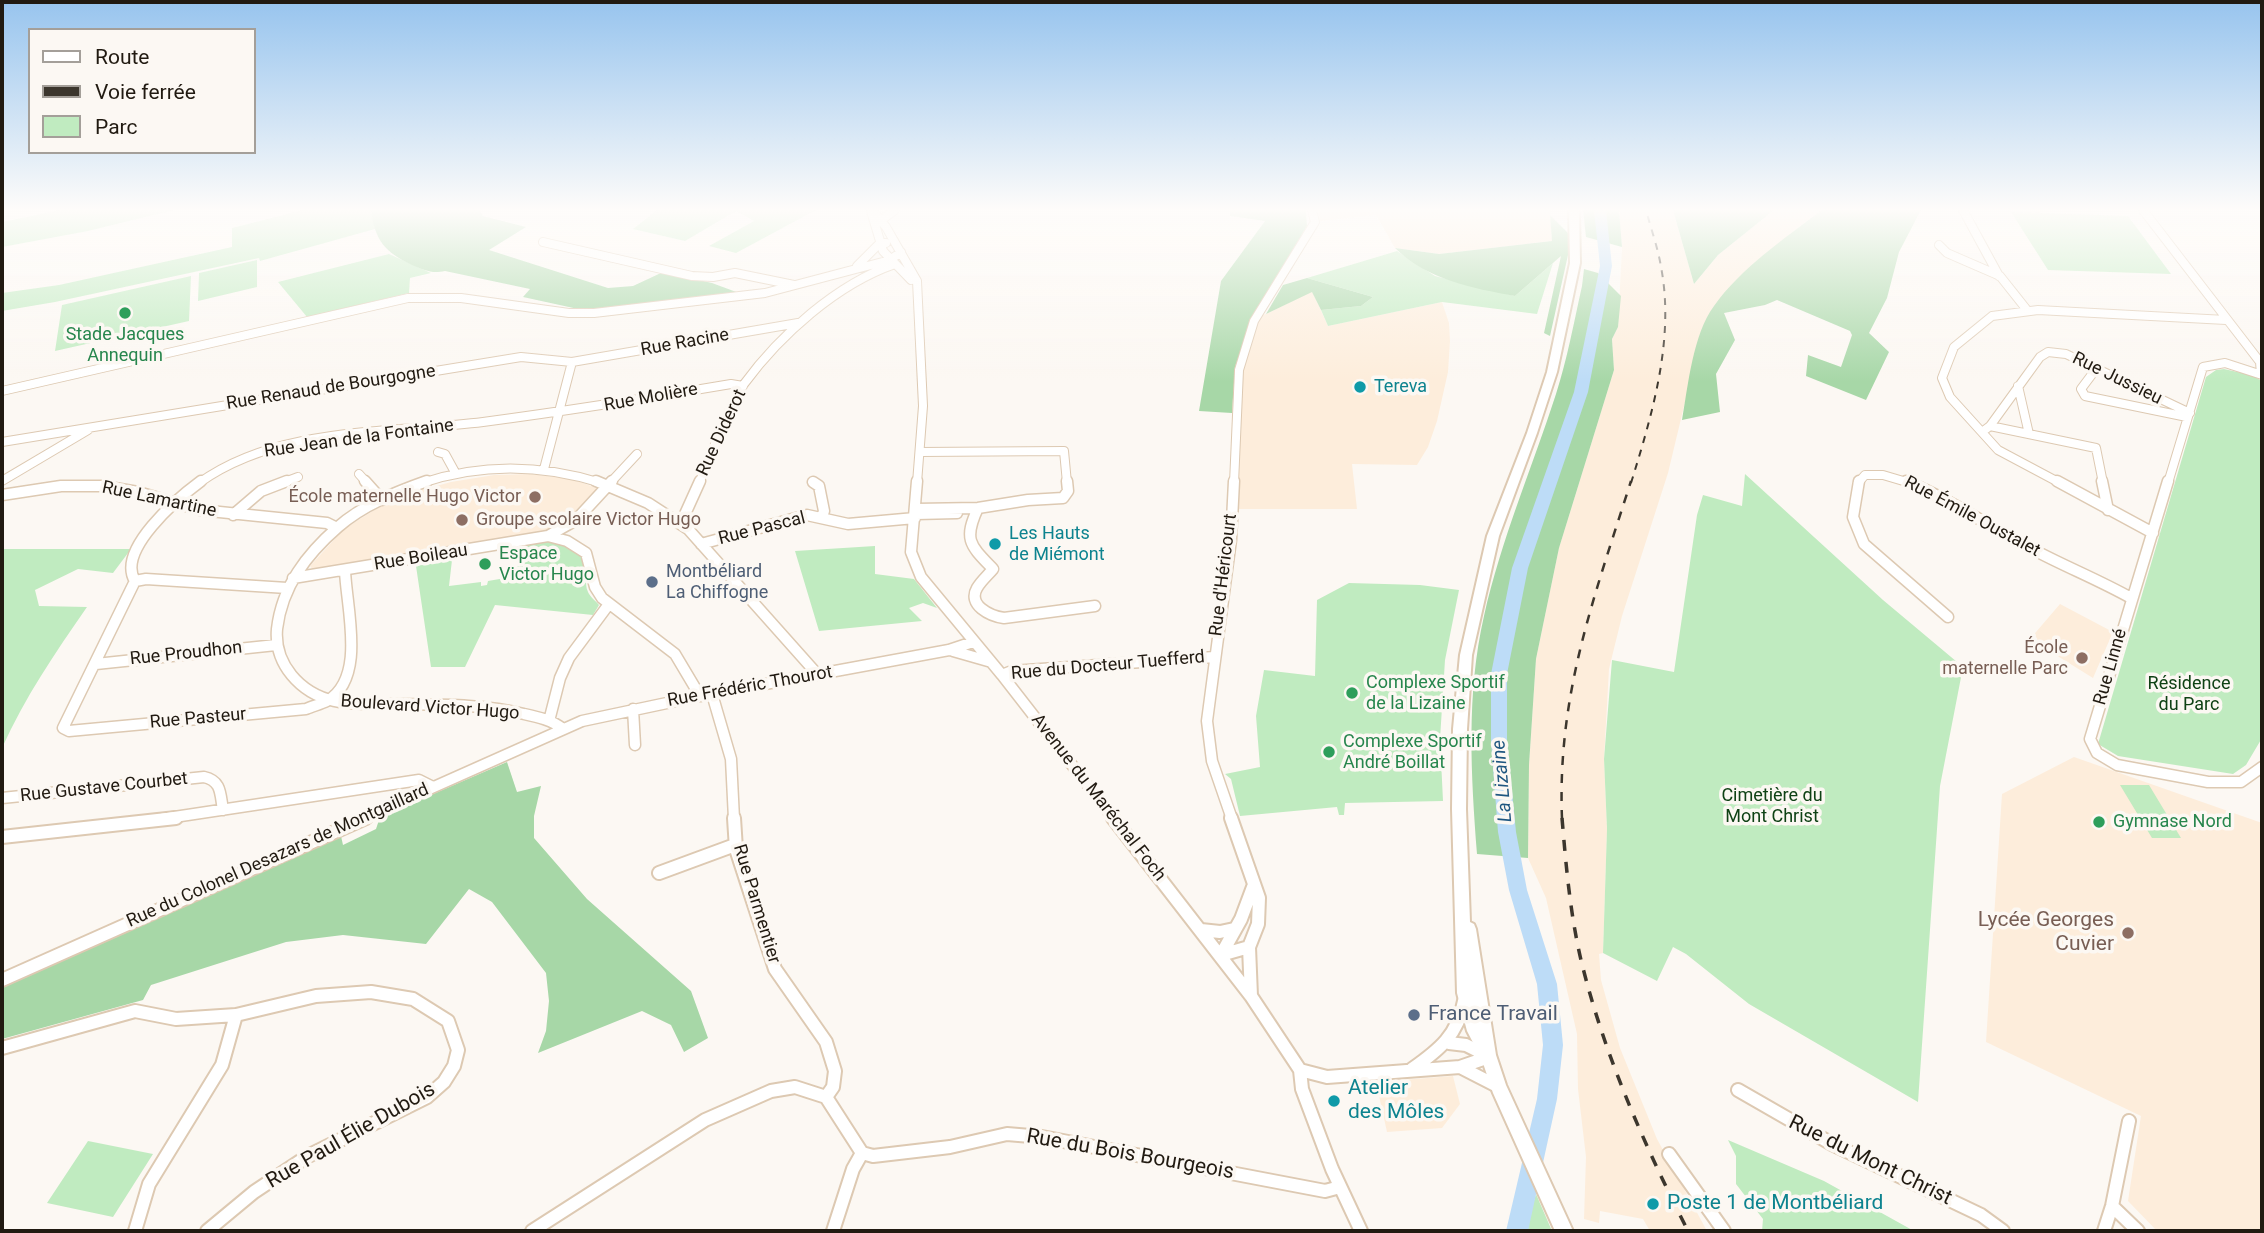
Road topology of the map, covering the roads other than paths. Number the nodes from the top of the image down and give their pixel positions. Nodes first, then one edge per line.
1 (655, 268) edge
2 (853, 268) edge
3 (865, 268) edge
4 (873, 268) joint
5 (899, 268) edge
6 (910, 268) edge
7 (1289, 268) edge
8 (1574, 268) edge
9 (1981, 268) edge
10 (1995, 268) edge
11 (2189, 268) edge
12 (2000, 276) junction
13 (798, 286) junction
14 (919, 296) junction
15 (2027, 310) junction
16 (2226, 320) junction
17 (798, 323) junction
18 (572, 362) junction
19 (2096, 369) junction
20 (2261, 374) edge
21 (2018, 386) junction
22 (743, 387) junction
23 (2, 391) edge
24 (559, 413) junction
25 (2189, 415) junction
26 (90, 428) junction
27 (1986, 429) junction
28 (2029, 434) junction
29 (2, 442) edge
30 (438, 452) dead end
31 (920, 452) junction
32 (637, 454) dead end
33 (544, 470) junction
34 (359, 474) dead end
35 (456, 474) junction
36 (298, 477) dead end
37 (2, 481) edge
38 (813, 482) dead end
39 (607, 486) junction
40 (2, 495) edge
41 (382, 500) junction
42 (173, 502) junction
43 (978, 508) junction
44 (2108, 510) junction
45 (916, 514) junction
46 (233, 515) junction
47 (822, 517) junction
48 (576, 520) junction
49 (681, 523) junction
50 (335, 527) junction
51 (2153, 533) junction
52 (548, 536) junction
53 (576, 544) junction
54 (702, 544) junction
55 (345, 570) junction
56 (293, 578) junction
57 (135, 581) junction
58 (287, 588) junction
59 (2131, 598) junction
60 (609, 604) junction
61 (1095, 606) dead end
62 (1948, 617) dead end
63 (959, 626) junction
64 (973, 642) junction
65 (276, 645) junction
66 (948, 650) junction
67 (1214, 657) junction
68 (991, 663) junction
69 (96, 664) junction
70 (818, 675) junction
71 (1002, 675) junction
72 (706, 695) junction
73 (332, 701) junction
74 (633, 709) junction
75 (549, 721) junction
76 (558, 731) junction
77 (635, 745) dead end
78 (2262, 767) edge
79 (433, 787) junction
80 (2, 798) edge
81 (223, 810) junction
82 (2, 837) edge
83 (735, 845) junction
84 (659, 873) dead end
85 (1253, 887) junction
86 (1464, 906) junction
87 (1234, 929) junction
88 (1201, 930) junction
89 (1249, 947) junction
90 (1221, 955) junction
91 (2, 980) edge
92 (1465, 993) junction
93 (1251, 996) junction
94 (236, 1015) junction
95 (1450, 1043) junction
96 (2, 1048) edge
97 (1489, 1057) junction
98 (1460, 1067) junction
99 (1412, 1069) junction
100 (1300, 1070) junction
101 (1499, 1087) junction
102 (1738, 1090) dead end
103 (826, 1097) junction
104 (2129, 1121) dead end
105 (862, 1153) junction
106 (1669, 1154) dead end
107 (1340, 1188) junction
108 (2112, 1206) junction
109 (135, 1231) edge
110 (207, 1231) edge
111 (531, 1231) edge
112 (833, 1231) edge
113 (1361, 1231) edge
114 (1564, 1231) edge
115 (1724, 1231) edge
116 (2003, 1231) edge
117 (2104, 1231) edge
118 (2138, 1231) edge

1 - 13 street
2 - 13 street
3 - 4 street
4 - 17 street, Rue Diderot
5 - 14 street
6 - 14 street
7 - 67 street, Rue d'Héricourt
8 - 86 main road
9 - 12 street
10 - 12 street
11 - 16 street
12 - 15 street
13 - 23 street
14 - 31 street, Avenue du Maréchal Foch
15 - 16 street
15 - 27 street
16 - 20 street
17 - 18 street, Rue Racine
17 - 22 street, Rue Diderot
18 - 24 street
18 - 26 street, Rue Renaud de Bourgogne
19 - 21 street, Rue Jussieu
19 - 25 street, Rue Jussieu
19 - 25 street
20 - 25 street, Rue Linné
21 - 27 street, Rue Jussieu
21 - 28 street
22 - 24 street, Rue Molière
22 - 49 street, Rue Diderot
24 - 33 street
24 - 42 street, Rue Jean de la Fontaine
25 - 51 street, Rue Linné
26 - 29 street, Rue Renaud de Bourgogne
26 - 37 street, Rue Renaud de Bourgogne
27 - 28 street
27 - 44 street
28 - 44 street
30 - 35 street
31 - 43 street, Rue Pascal
31 - 45 street, Avenue du Maréchal Foch
32 - 39 street, Rue Boileau
33 - 35 street
33 - 39 street
34 - 41 street
35 - 41 street
36 - 46 street, Rue Lamartine
38 - 47 street, Rue Pascal
39 - 48 street, Rue Boileau
39 - 49 street
40 - 42 street, Rue Lamartine
41 - 50 street
42 - 46 street, Rue Lamartine
42 - 57 street, Rue Jean de la Fontaine
43 - 45 street, Rue Pascal
43 - 61 street
44 - 51 street
45 - 47 street, Rue Pascal
45 - 63 street, Avenue du Maréchal Foch
46 - 50 street, Rue Lamartine
47 - 54 street, Rue Pascal
48 - 52 street, Rue Boileau
48 - 53 street
49 - 54 street
50 - 56 street
51 - 59 street, Rue Linné
52 - 53 street, Rue Boileau
52 - 55 street, Rue Boileau
53 - 60 street
54 - 70 street
55 - 56 street, Rue Boileau
55 - 73 street
56 - 58 street
57 - 58 street
57 - 69 street
58 - 65 street
59 - 62 street, Rue Émile Oustalet
59 - 78 street, Rue Linné
60 - 72 street
60 - 75 street
63 - 64 street, Avenue du Maréchal Foch
63 - 66 street
64 - 66 street, Rue Frédéric Thourot
64 - 68 street, Avenue du Maréchal Foch
65 - 69 street, Rue Proudhon
65 - 73 street, Boulevard Victor Hugo
66 - 68 street, Rue Frédéric Thourot
66 - 70 street, Rue Frédéric Thourot
67 - 71 street, Rue du Docteur Tuefferd
67 - 85 street, Rue d'Héricourt
68 - 71 street, Avenue du Maréchal Foch
69 - 73 street, Rue Pasteur
70 - 72 street, Rue Frédéric Thourot
71 - 88 street, Avenue du Maréchal Foch
72 - 74 street, Rue Frédéric Thourot
72 - 83 street, Rue Parmentier
73 - 75 street, Boulevard Victor Hugo
74 - 76 street, Rue Frédéric Thourot
74 - 77 street
75 - 76 street, Boulevard Victor Hugo
76 - 79 street, Rue du Colonel Desazars de Montgaillard
79 - 81 street, Rue Gustave Courbet
79 - 91 street, Rue du Colonel Desazars de Montgaillard
80 - 81 street, Rue Gustave Courbet
81 - 82 street, Rue Gustave Courbet
83 - 84 street
83 - 103 street, Rue Parmentier
85 - 87 street
85 - 89 street, Rue d'Héricourt
86 - 92 main road
86 - 97 main road
87 - 88 street
87 - 90 street
88 - 90 street, Avenue du Maréchal Foch
89 - 90 street
89 - 93 street, Rue d'Héricourt
90 - 93 street, Avenue du Maréchal Foch
92 - 95 street
92 - 97 main road
93 - 100 street, Avenue du Maréchal Foch
94 - 96 street, Rue Paul Élie Dubois
94 - 109 street
94 - 110 street, Rue Paul Élie Dubois
95 - 97 street
95 - 99 street
97 - 98 street
97 - 101 main road
98 - 99 street
98 - 101 street
99 - 100 street
100 - 107 street, Avenue du Maréchal Foch
101 - 114 main road
102 - 116 street, Rue du Mont Christ
103 - 105 street
103 - 111 street
104 - 108 street
105 - 107 street, Rue du Bois Bourgeois
105 - 112 street
106 - 115 street
107 - 113 street, Avenue du Maréchal Foch
108 - 117 street
108 - 118 street

